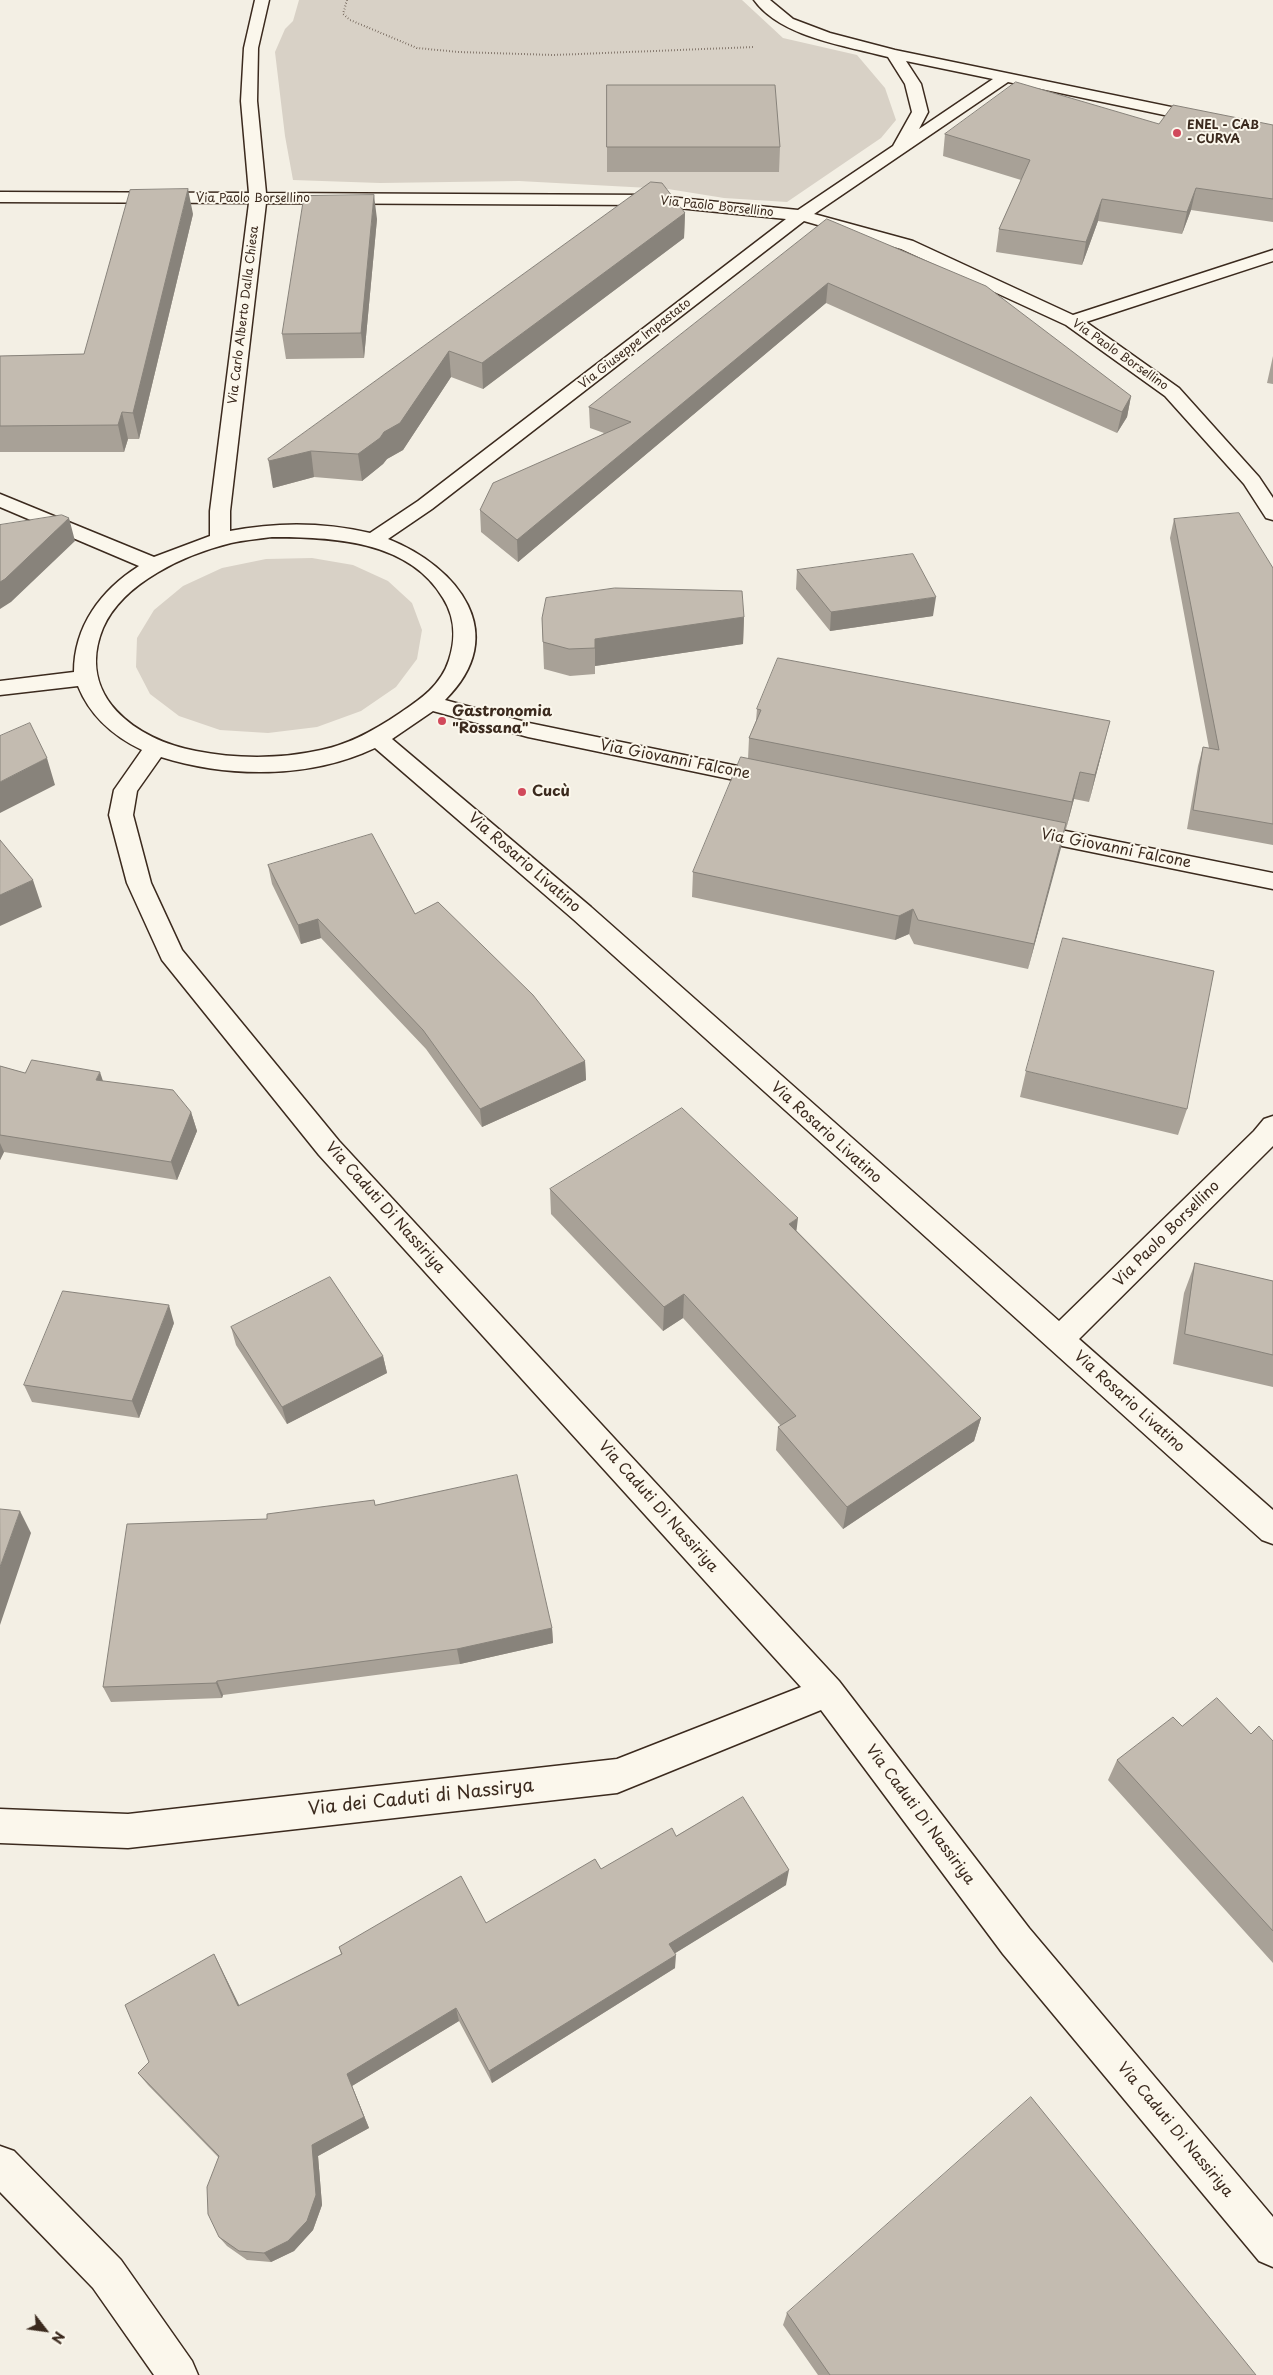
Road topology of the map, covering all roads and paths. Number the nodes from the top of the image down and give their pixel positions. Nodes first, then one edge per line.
1 (262, 0) edge
2 (347, 0) edge
3 (761, 0) edge
4 (760, 47) dead end
5 (894, 54) junction
6 (1006, 77) junction
7 (1273, 133) edge
8 (899, 150) junction
9 (0, 197) edge
10 (258, 199) junction
11 (801, 215) junction
12 (1273, 255) edge
13 (1072, 321) junction
14 (0, 500) edge
15 (1273, 514) edge
16 (220, 540) junction
17 (373, 540) junction
18 (155, 565) junction
19 (85, 678) junction
20 (0, 688) edge
21 (430, 704) junction
22 (377, 738) junction
23 (156, 747) junction
24 (799, 785) edge
25 (1002, 826) edge
26 (1273, 881) edge
27 (1273, 1126) edge
28 (1059, 1340) junction
29 (1273, 1530) edge
30 (828, 1692) junction
31 (0, 1826) edge
32 (0, 2165) edge
33 (1273, 2247) edge
34 (178, 2375) edge

1 - 10 street, Via Carlo Alberto Dalla Chiesa
2 - 4 path
3 - 5 street
5 - 6 street
5 - 8 street, Via Giuseppe Impastato
6 - 7 street
6 - 8 street, Via Giuseppe Impastato
8 - 11 street, Via Giuseppe Impastato
9 - 10 street, Via Paolo Borsellino
10 - 11 street, Via Paolo Borsellino
10 - 16 street, Via Carlo Alberto Dalla Chiesa
11 - 13 street, Via Paolo Borsellino
11 - 17 street, Via Giuseppe Impastato
12 - 13 street
13 - 15 street, Via Paolo Borsellino
14 - 18 street
16 - 17 street
16 - 18 street
17 - 21 street
18 - 19 street
19 - 20 street
19 - 23 street
21 - 22 street
21 - 24 street, Via Giovanni Falcone
22 - 23 street
22 - 28 street, Via Rosario Livatino
23 - 30 street, Via Caduti Di Nassiriya
25 - 26 street, Via Giovanni Falcone
27 - 28 street, Via Paolo Borsellino
28 - 29 street, Via Rosario Livatino
30 - 31 street, Via dei Caduti di Nassirya
30 - 33 street, Via Caduti Di Nassiriya
32 - 34 street

